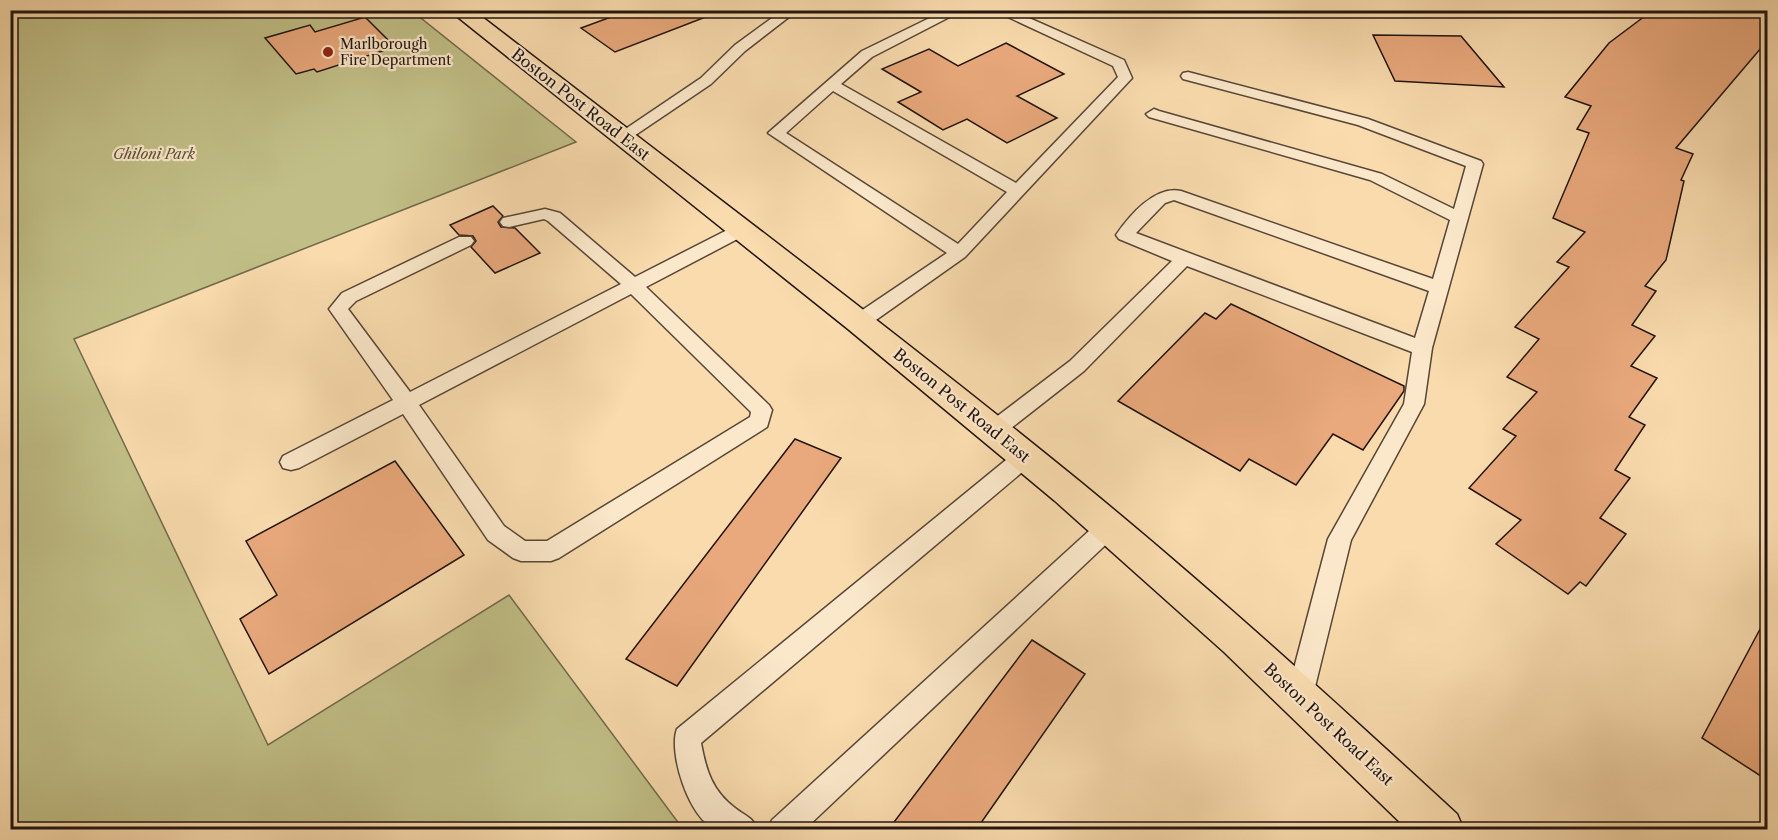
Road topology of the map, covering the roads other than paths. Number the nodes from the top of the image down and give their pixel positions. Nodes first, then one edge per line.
1 (459, 10) edge
2 (792, 10) edge
3 (957, 10) edge
4 (999, 10) edge
5 (1188, 76) dead end
6 (831, 84) junction
7 (1154, 114) dead end
8 (623, 137) junction
9 (1017, 191) junction
10 (1459, 218) junction
11 (509, 222) dead end
12 (741, 230) junction
13 (465, 241) dead end
14 (959, 253) junction
15 (1184, 259) junction
16 (634, 286) junction
17 (1439, 288) junction
18 (859, 322) junction
19 (1422, 348) junction
20 (406, 402) junction
21 (994, 430) junction
22 (1025, 457) junction
23 (291, 462) dead end
24 (1109, 527) junction
25 (1299, 695) junction
26 (744, 830) edge
27 (782, 830) edge
28 (1441, 830) edge

1 - 8 main road, Boston Post Road East
2 - 8 lane
3 - 6 lane
4 - 9 lane
5 - 10 lane
6 - 9 lane
6 - 14 lane
7 - 10 lane
8 - 12 main road, Boston Post Road East
9 - 14 lane
10 - 17 lane
11 - 16 lane
12 - 16 lane
12 - 18 main road, Boston Post Road East
13 - 20 lane
14 - 18 lane
15 - 17 lane
15 - 19 lane
15 - 21 lane
16 - 20 lane
16 - 20 lane
17 - 19 lane
18 - 21 main road, Boston Post Road East
19 - 25 lane
20 - 23 lane
21 - 22 main road, Boston Post Road East
22 - 24 main road, Boston Post Road East
22 - 26 lane
24 - 25 main road, Boston Post Road East
24 - 27 lane
25 - 28 main road, Boston Post Road East

